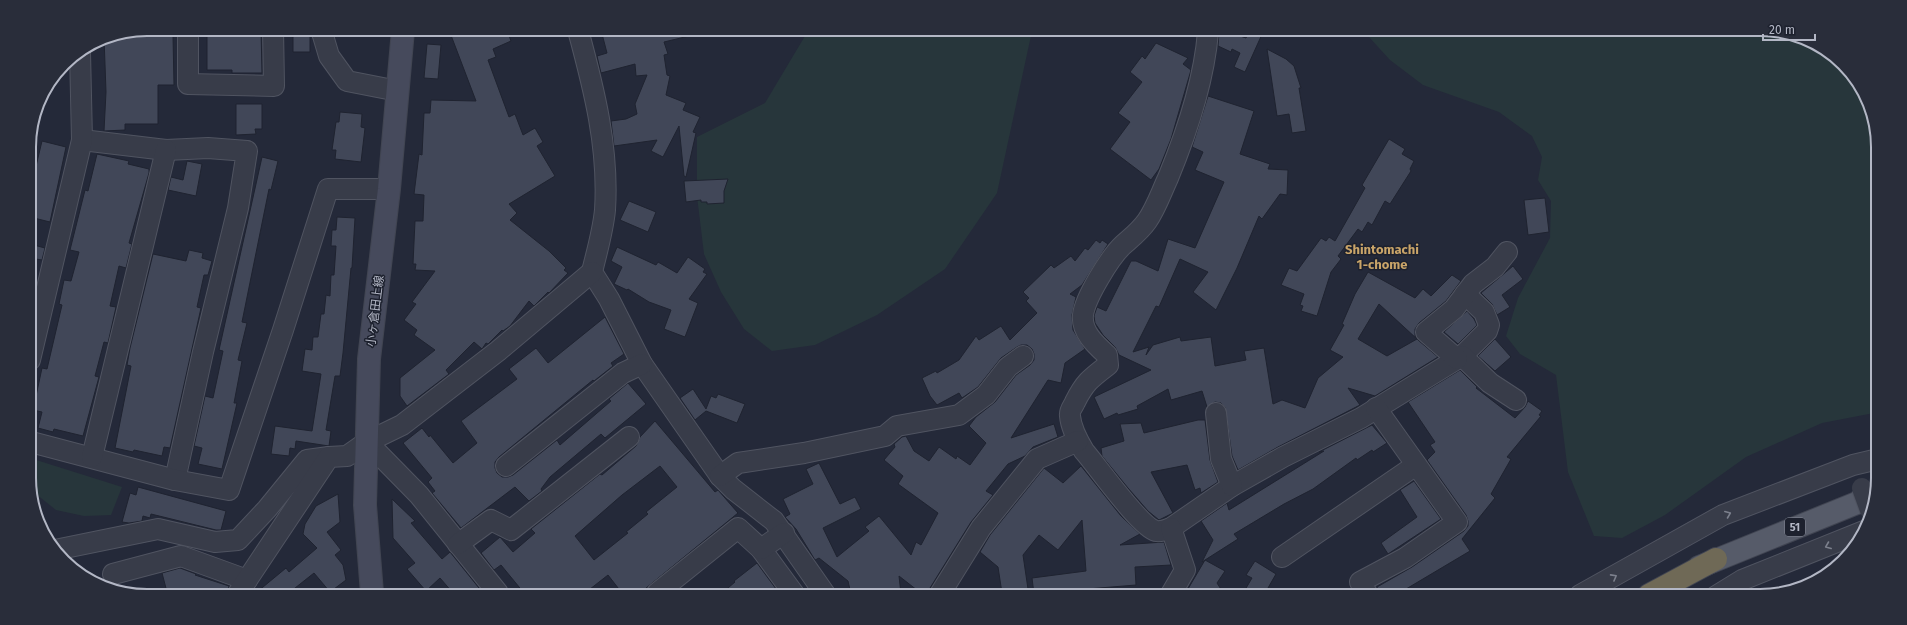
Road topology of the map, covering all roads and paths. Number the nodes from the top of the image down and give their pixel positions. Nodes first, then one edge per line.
1 (188, 36) edge
2 (273, 36) edge
3 (323, 36) edge
4 (403, 36) edge
5 (580, 36) edge
6 (1208, 36) edge
7 (80, 58) edge
8 (398, 91) junction
9 (82, 140) junction
10 (166, 150) junction
11 (389, 189) junction
12 (1507, 252) dead end
13 (592, 272) junction
14 (1465, 294) junction
15 (36, 332) edge
16 (1023, 356) dead end
17 (1459, 358) junction
18 (642, 364) junction
19 (1516, 400) dead end
20 (1376, 408) junction
21 (1216, 413) dead end
22 (629, 437) dead end
23 (1078, 441) junction
24 (367, 442) junction
25 (36, 443) edge
26 (1416, 455) junction
27 (92, 457) junction
28 (329, 457) junction
29 (1871, 461) edge
30 (1853, 465) junction
31 (506, 466) dead end
32 (720, 476) junction
33 (175, 480) junction
34 (1232, 486) junction
35 (1868, 501) edge
36 (1868, 502) edge
37 (1171, 528) junction
38 (784, 533) junction
39 (1856, 534) edge
40 (458, 544) junction
41 (61, 549) edge
42 (760, 550) junction
43 (1282, 557) dead end
44 (1716, 559) junction
45 (113, 574) dead end
46 (243, 586) edge
47 (372, 589) edge
48 (495, 589) edge
49 (662, 589) edge
50 (790, 589) edge
51 (822, 589) edge
52 (943, 589) edge
53 (1174, 589) edge
54 (1364, 589) edge
55 (1591, 589) edge
56 (1654, 589) edge
57 (1662, 589) edge
58 (1671, 589) edge
59 (1727, 589) edge

1 - 2 street
3 - 8 street
4 - 8 main road, 小ヶ倉田上線
5 - 13 street
6 - 23 street
7 - 9 street
8 - 11 main road, 小ヶ倉田上線
9 - 10 street
9 - 15 street
10 - 27 street
10 - 33 street
11 - 24 main road, 小ヶ倉田上線
11 - 33 street
12 - 14 street
13 - 18 street
13 - 24 street
14 - 17 street
14 - 17 street
16 - 32 street
17 - 19 street
17 - 20 street
18 - 31 street
18 - 32 street
20 - 26 street
20 - 34 street
21 - 34 street
22 - 40 street
23 - 37 street
23 - 52 street
24 - 28 street
24 - 40 street
24 - 47 main road, 小ヶ倉田上線
25 - 27 street
26 - 43 street
26 - 54 street
27 - 33 street
28 - 41 street
28 - 46 street
29 - 30 street
30 - 35 street
55 -> 30 street
32 - 38 street
34 - 37 street
36 - 44 main road, 51
37 - 53 street
38 - 42 street
38 - 51 street
39 -> 59 street
40 - 48 street
42 - 49 street
42 - 50 street
44 - 56 main road, 51
44 - 57 highway, 51
44 - 58 main road, 51
45 - 46 street

